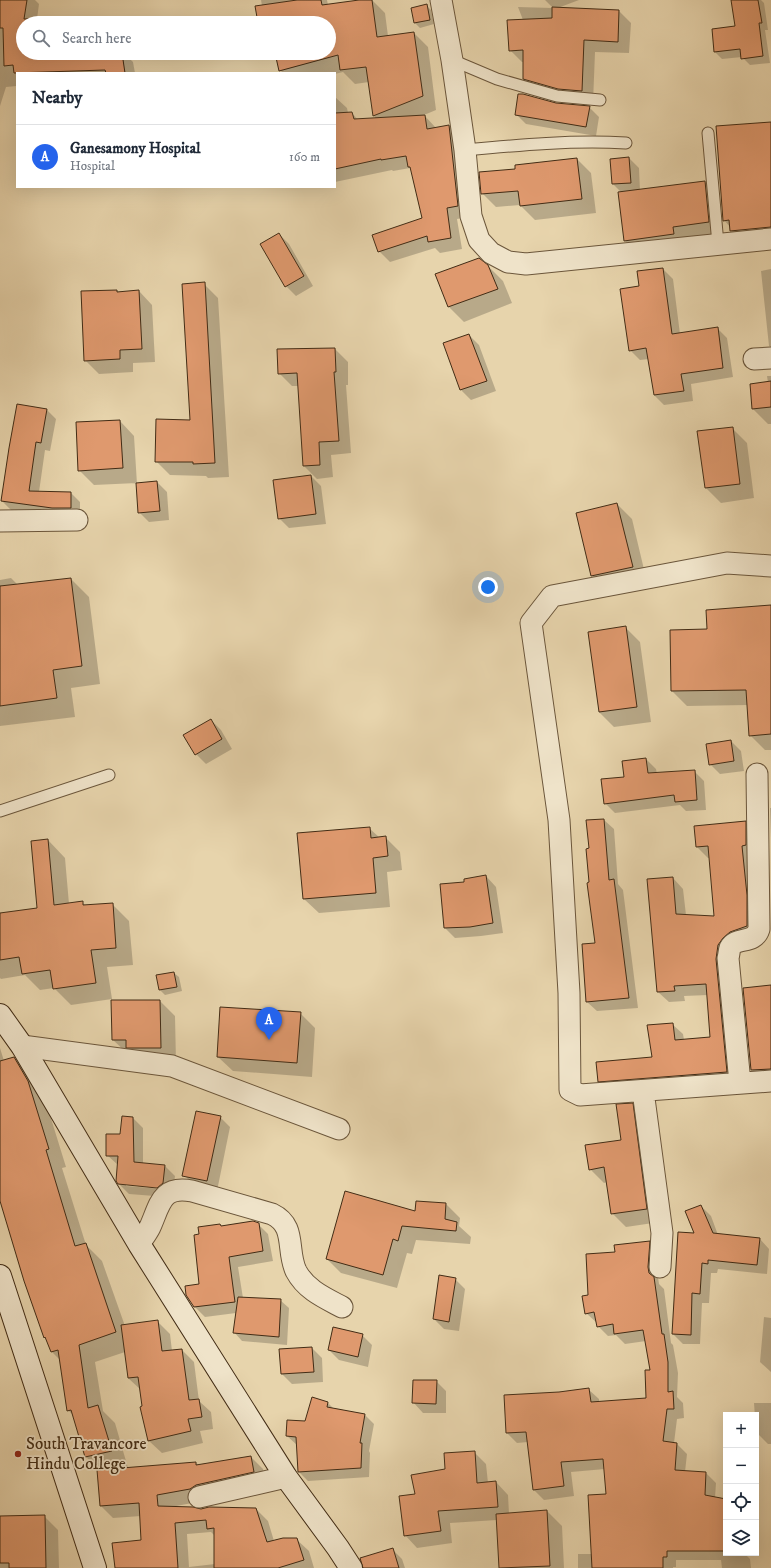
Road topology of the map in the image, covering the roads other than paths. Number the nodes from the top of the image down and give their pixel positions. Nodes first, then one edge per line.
1 (441, 0) edge
2 (452, 60) junction
3 (600, 100) dead end
4 (708, 133) dead end
5 (626, 143) dead end
6 (465, 150) junction
7 (771, 239) edge
8 (718, 244) junction
9 (77, 520) dead end
10 (0, 521) edge
11 (771, 566) edge
12 (757, 774) dead end
13 (109, 775) dead end
14 (0, 811) edge
15 (0, 1016) edge
16 (22, 1046) junction
17 (771, 1081) edge
18 (740, 1083) junction
19 (643, 1091) junction
20 (339, 1129) dead end
21 (139, 1244) junction
22 (660, 1267) dead end
23 (0, 1276) edge
24 (342, 1307) dead end
25 (286, 1477) junction
26 (198, 1497) dead end
27 (95, 1568) edge
28 (351, 1568) edge

1 - 2 street
2 - 3 lane
2 - 6 street
4 - 8 lane
5 - 6 lane
6 - 8 street
7 - 8 street
9 - 10 street
11 - 19 street
12 - 18 street
13 - 14 lane
15 - 16 street
16 - 20 street
16 - 21 street
17 - 18 street
18 - 19 street
19 - 22 street
21 - 24 street
21 - 25 street
23 - 27 street
25 - 26 street
25 - 28 street

